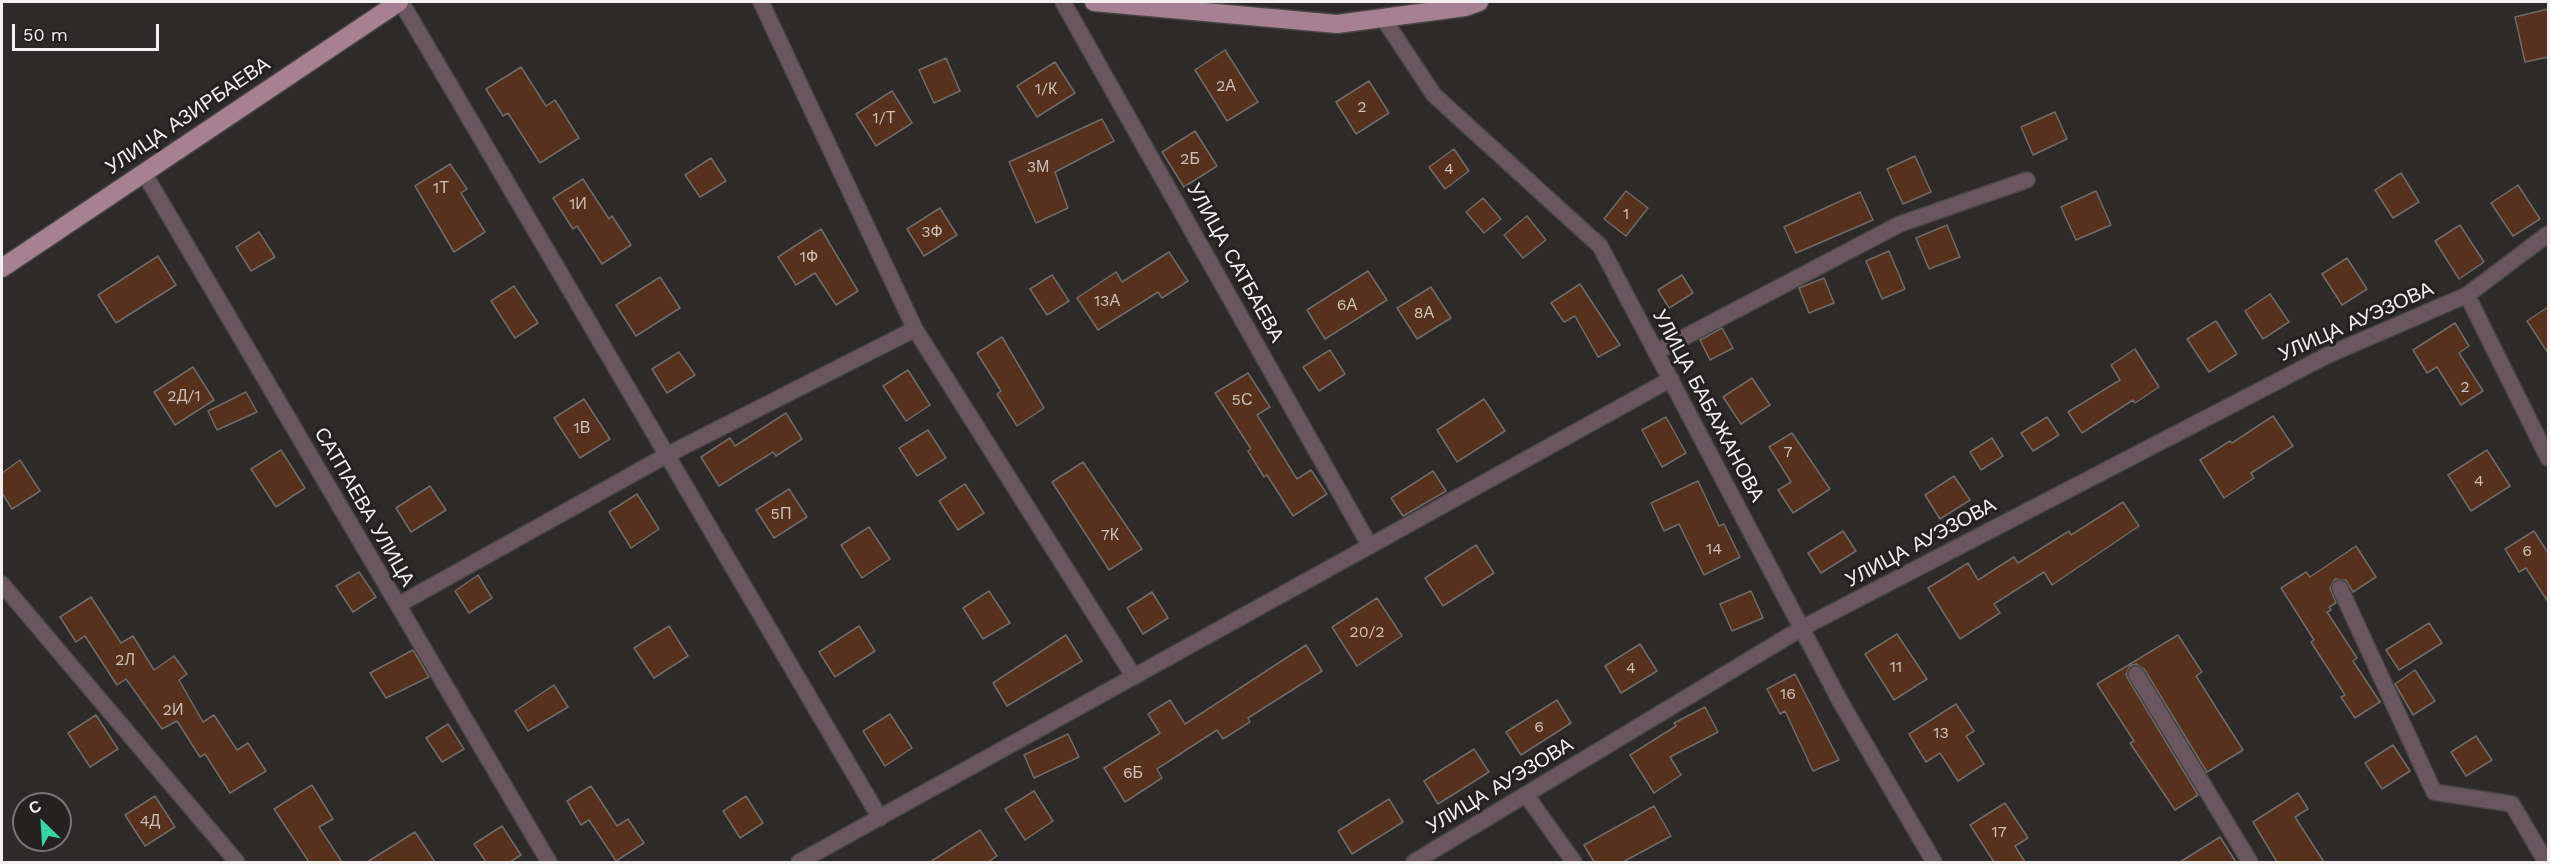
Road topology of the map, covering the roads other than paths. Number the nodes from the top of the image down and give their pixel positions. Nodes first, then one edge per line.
1 (400, 2) edge
2 (761, 2) edge
3 (1063, 2) edge
4 (1094, 2) edge
5 (1479, 2) edge
6 (1383, 18) junction
7 (144, 173) junction
8 (2027, 180) dead end
9 (2548, 234) edge
10 (2, 268) edge
11 (2467, 295) junction
12 (915, 329) junction
13 (1656, 352) junction
14 (1671, 380) junction
15 (667, 455) junction
16 (2548, 458) edge
17 (1370, 546) junction
18 (2, 584) edge
19 (2340, 588) dead end
20 (398, 606) junction
21 (1802, 628) junction
22 (2136, 674) dead end
23 (1134, 677) junction
24 (1526, 795) junction
25 (880, 818) junction
26 (237, 862) edge
27 (549, 862) edge
28 (799, 862) edge
29 (1414, 862) edge
30 (1574, 862) edge
31 (1934, 862) edge
32 (2250, 862) edge
33 (2546, 862) edge

1 - 7 main road, УЛИЦА АЗИРБАЕВА
1 - 15 street
2 - 12 street
3 - 17 street, УЛИЦА САТБАЕВА
4 - 6 main road
5 - 6 main road
6 - 13 street, УЛИЦА БАБАЖАНОВА
7 - 10 main road, УЛИЦА АЗИРБАЕВА
7 - 20 street, САТПАЕВА УЛИЦА
8 - 13 street
9 - 11 street, УЛИЦА АУЭЗОВА
11 - 16 street
11 - 21 street, УЛИЦА АУЭЗОВА
12 - 15 street
12 - 23 street
13 - 14 street, УЛИЦА БАБАЖАНОВА
14 - 17 street
14 - 21 street, УЛИЦА БАБАЖАНОВА
15 - 20 street
15 - 25 street
17 - 23 street
18 - 26 street
19 - 33 street
20 - 27 street, САТПАЕВА УЛИЦА
21 - 24 street, УЛИЦА АУЭЗОВА
21 - 31 street, УЛИЦА БАБАЖАНОВА
22 - 32 street
23 - 25 street
24 - 29 street, УЛИЦА АУЭЗОВА
24 - 30 street
25 - 28 street

